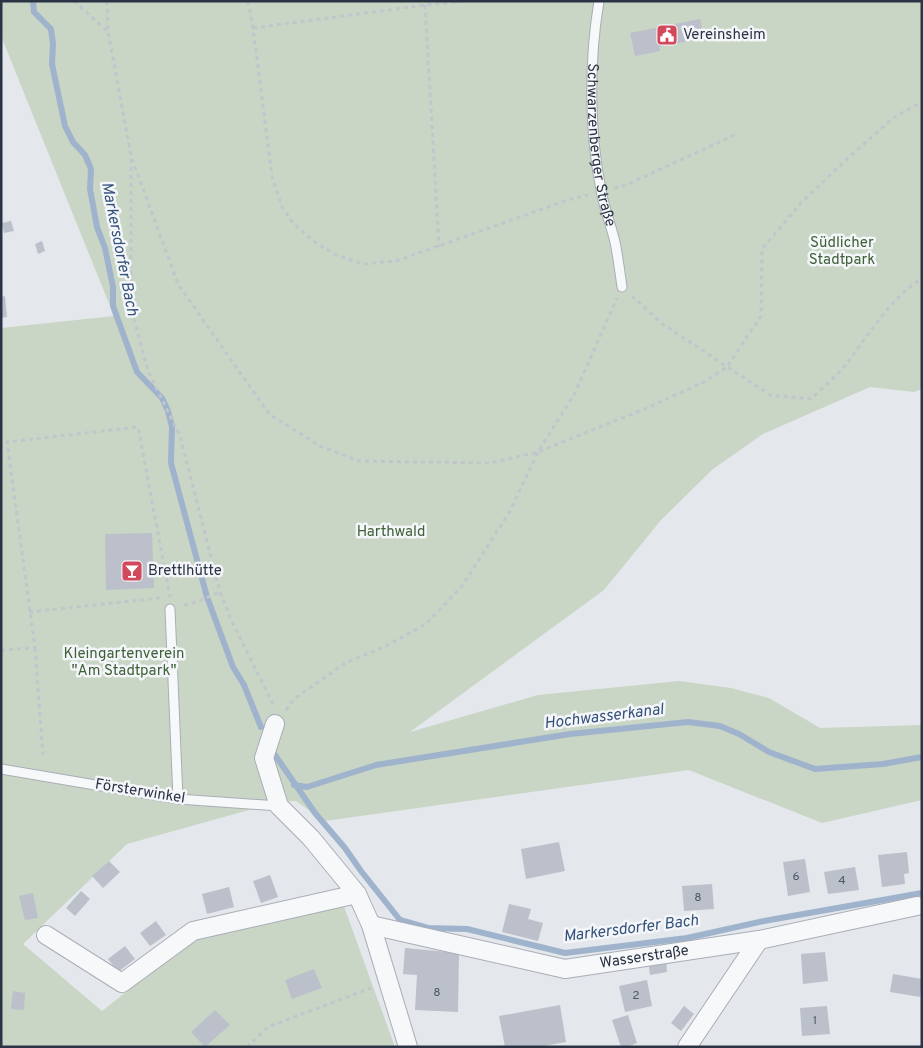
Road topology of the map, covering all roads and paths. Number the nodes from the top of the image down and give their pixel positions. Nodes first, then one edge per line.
1 (74, 1) edge
2 (107, 1) edge
3 (248, 1) edge
4 (468, 1) edge
5 (599, 1) edge
6 (425, 5) junction
7 (253, 28) junction
8 (108, 31) junction
9 (922, 102) edge
10 (739, 134) dead end
11 (131, 156) junction
12 (601, 192) junction
13 (438, 247) junction
14 (922, 278) edge
15 (622, 287) junction
16 (727, 367) junction
17 (538, 452) junction
18 (220, 592) junction
19 (170, 597) junction
20 (196, 602) dead end
21 (170, 609) joint
22 (29, 612) junction
23 (35, 648) junction
24 (1, 650) edge
25 (277, 721) junction
26 (43, 755) dead end
27 (1, 769) edge
28 (178, 799) junction
29 (279, 806) junction
30 (357, 894) junction
31 (917, 906) dead end
32 (371, 925) junction
33 (46, 935) dead end
34 (759, 940) junction
35 (388, 982) junction
36 (247, 1047) edge
37 (408, 1047) edge
38 (687, 1047) edge

1 - 8 path
2 - 8 path
3 - 7 path
4 - 6 path
5 - 12 lane, Schwarzenberger Straße
6 - 7 path
6 - 13 path
7 - 13 path
8 - 11 path
9 - 16 path
10 - 12 path
11 - 17 path
11 - 18 path
12 - 13 path
12 - 15 lane, Schwarzenberger Straße
14 - 16 path
15 - 16 path
15 - 17 path
16 - 17 path
17 - 25 path
18 - 20 path
18 - 25 path
19 - 21 path
19 - 22 path
19 - 22 path
21 - 28 lane
22 - 23 path
23 - 24 path
23 - 26 path
25 - 29 street
27 - 28 lane, Försterwinkel
28 - 29 lane, Försterwinkel
29 - 30 street
30 - 32 street
30 - 33 street
31 - 34 street, Wasserstraße
32 - 34 street, Wasserstraße
32 - 35 street
34 - 38 street
35 - 36 path
35 - 37 street

